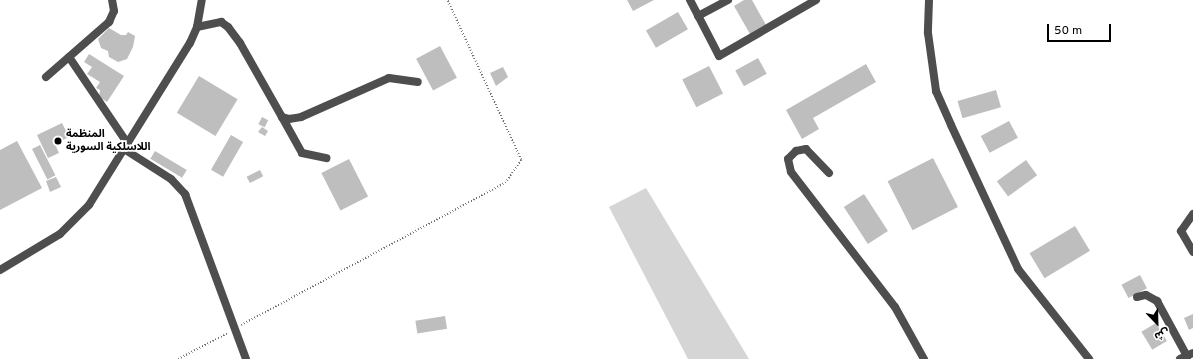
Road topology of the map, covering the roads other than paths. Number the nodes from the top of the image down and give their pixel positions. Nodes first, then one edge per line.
1 (112, 0) edge
2 (202, 0) edge
3 (690, 0) edge
4 (728, 0) edge
5 (816, 0) edge
6 (929, 0) edge
7 (698, 16) junction
8 (197, 28) junction
9 (69, 57) junction
10 (46, 78) dead end
11 (418, 82) dead end
12 (282, 117) junction
13 (126, 147) junction
14 (326, 158) dead end
15 (829, 173) dead end
16 (1193, 214) edge
17 (1193, 252) edge
18 (0, 270) edge
19 (1137, 297) dead end
20 (1187, 356) edge
21 (246, 359) edge
22 (924, 359) edge
23 (1089, 359) edge

1 - 9 street
2 - 8 street
3 - 7 street
4 - 7 street
5 - 7 street
6 - 23 street
8 - 12 street
8 - 13 street
9 - 10 street
9 - 13 street
11 - 12 street
12 - 14 street
13 - 18 street
13 - 21 street
15 - 22 street
16 - 17 street
19 - 20 street

